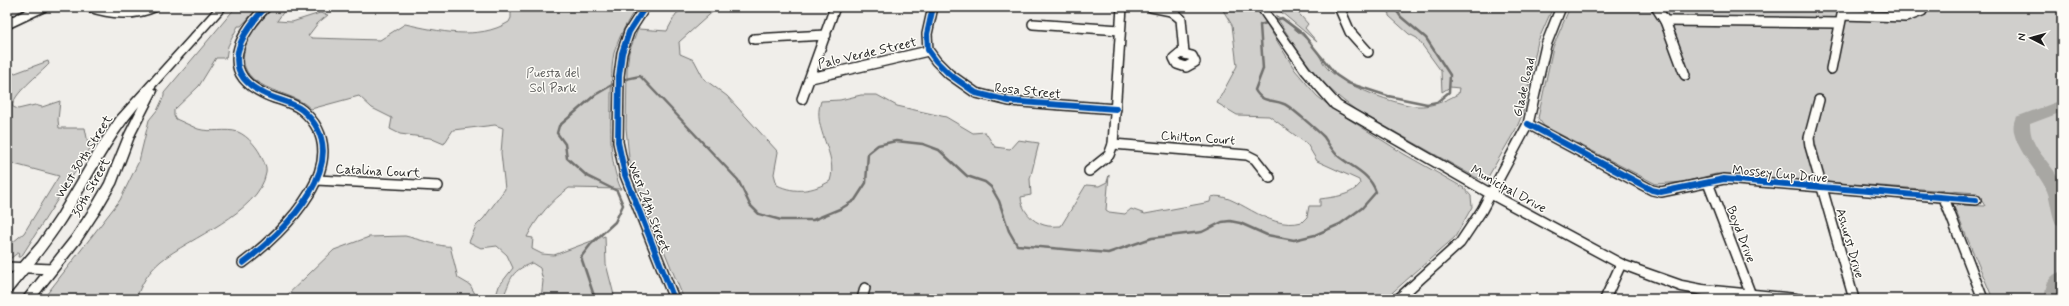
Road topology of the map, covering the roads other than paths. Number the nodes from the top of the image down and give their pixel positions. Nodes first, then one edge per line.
1 (43, 7) edge
2 (90, 7) edge
3 (222, 7) edge
4 (266, 7) edge
5 (644, 7) edge
6 (835, 7) edge
7 (933, 7) edge
8 (1122, 7) edge
9 (1151, 7) edge
10 (1261, 7) edge
11 (1339, 7) edge
12 (1561, 7) edge
13 (1656, 7) edge
14 (150, 9) edge
15 (1922, 11) dead end
16 (1665, 21) junction
17 (1840, 23) junction
18 (7, 24) edge
19 (1033, 24) dead end
20 (1120, 30) junction
21 (826, 36) junction
22 (754, 39) dead end
23 (928, 51) junction
24 (1368, 52) dead end
25 (1184, 53) dead end
26 (175, 60) junction
27 (1832, 69) dead end
28 (1686, 75) dead end
29 (811, 78) junction
30 (802, 99) dead end
31 (1819, 100) dead end
32 (1116, 109) junction
33 (1528, 124) junction
34 (1112, 147) junction
35 (1089, 171) dead end
36 (1270, 178) dead end
37 (316, 180) junction
38 (1708, 183) junction
39 (438, 186) dead end
40 (1821, 188) junction
41 (1491, 194) junction
42 (1944, 198) junction
43 (1976, 200) dead end
44 (243, 264) dead end
45 (1621, 264) junction
46 (7, 267) edge
47 (24, 267) junction
48 (52, 269) junction
49 (7, 288) edge
50 (865, 288) dead end
51 (1751, 295) junction
52 (28, 299) edge
53 (674, 299) edge
54 (862, 299) edge
55 (1398, 299) edge
56 (1605, 299) edge
57 (1796, 299) edge
58 (1854, 299) edge
59 (1983, 299) edge

1 - 18 street
2 - 14 street
3 - 26 main road, West 30th Street
4 - 37 street
5 - 53 street, West 24th Street
6 - 21 street
7 - 23 street
8 - 20 street
9 - 25 street
10 - 41 main road, Municipal Drive
11 - 24 street
12 - 33 street, Glade Road
13 - 16 street
15 - 17 street
16 - 17 street
16 - 28 street
17 - 27 street
19 - 20 street
20 - 32 street
21 - 22 street
21 - 29 street
23 - 29 street, Palo Verde Street
23 - 32 street, Rosa Street
26 - 47 main road, West 30th Street
26 - 48 main road, 30th Street
29 - 30 street
31 - 40 street, Ashurst Drive
32 - 34 street
33 - 38 street, Mossey Cup Drive
33 - 41 street, Glade Road
34 - 35 street
34 - 36 street, Chilton Court
37 - 39 street, Catalina Court
37 - 44 street
38 - 40 street, Mossey Cup Drive
38 - 51 street, Boyd Drive
40 - 42 street, Mossey Cup Drive
40 - 58 street, Ashurst Drive
41 - 45 main road, Municipal Drive
41 - 55 street, Glade Road
42 - 43 street, Mossey Cup Drive
42 - 59 street
45 - 51 main road, Municipal Drive
45 - 56 street
46 - 47 street
47 - 48 street
47 - 49 main road, West 30th Street
48 - 52 main road, 30th Street
50 - 54 street
51 - 57 main road, Municipal Drive

